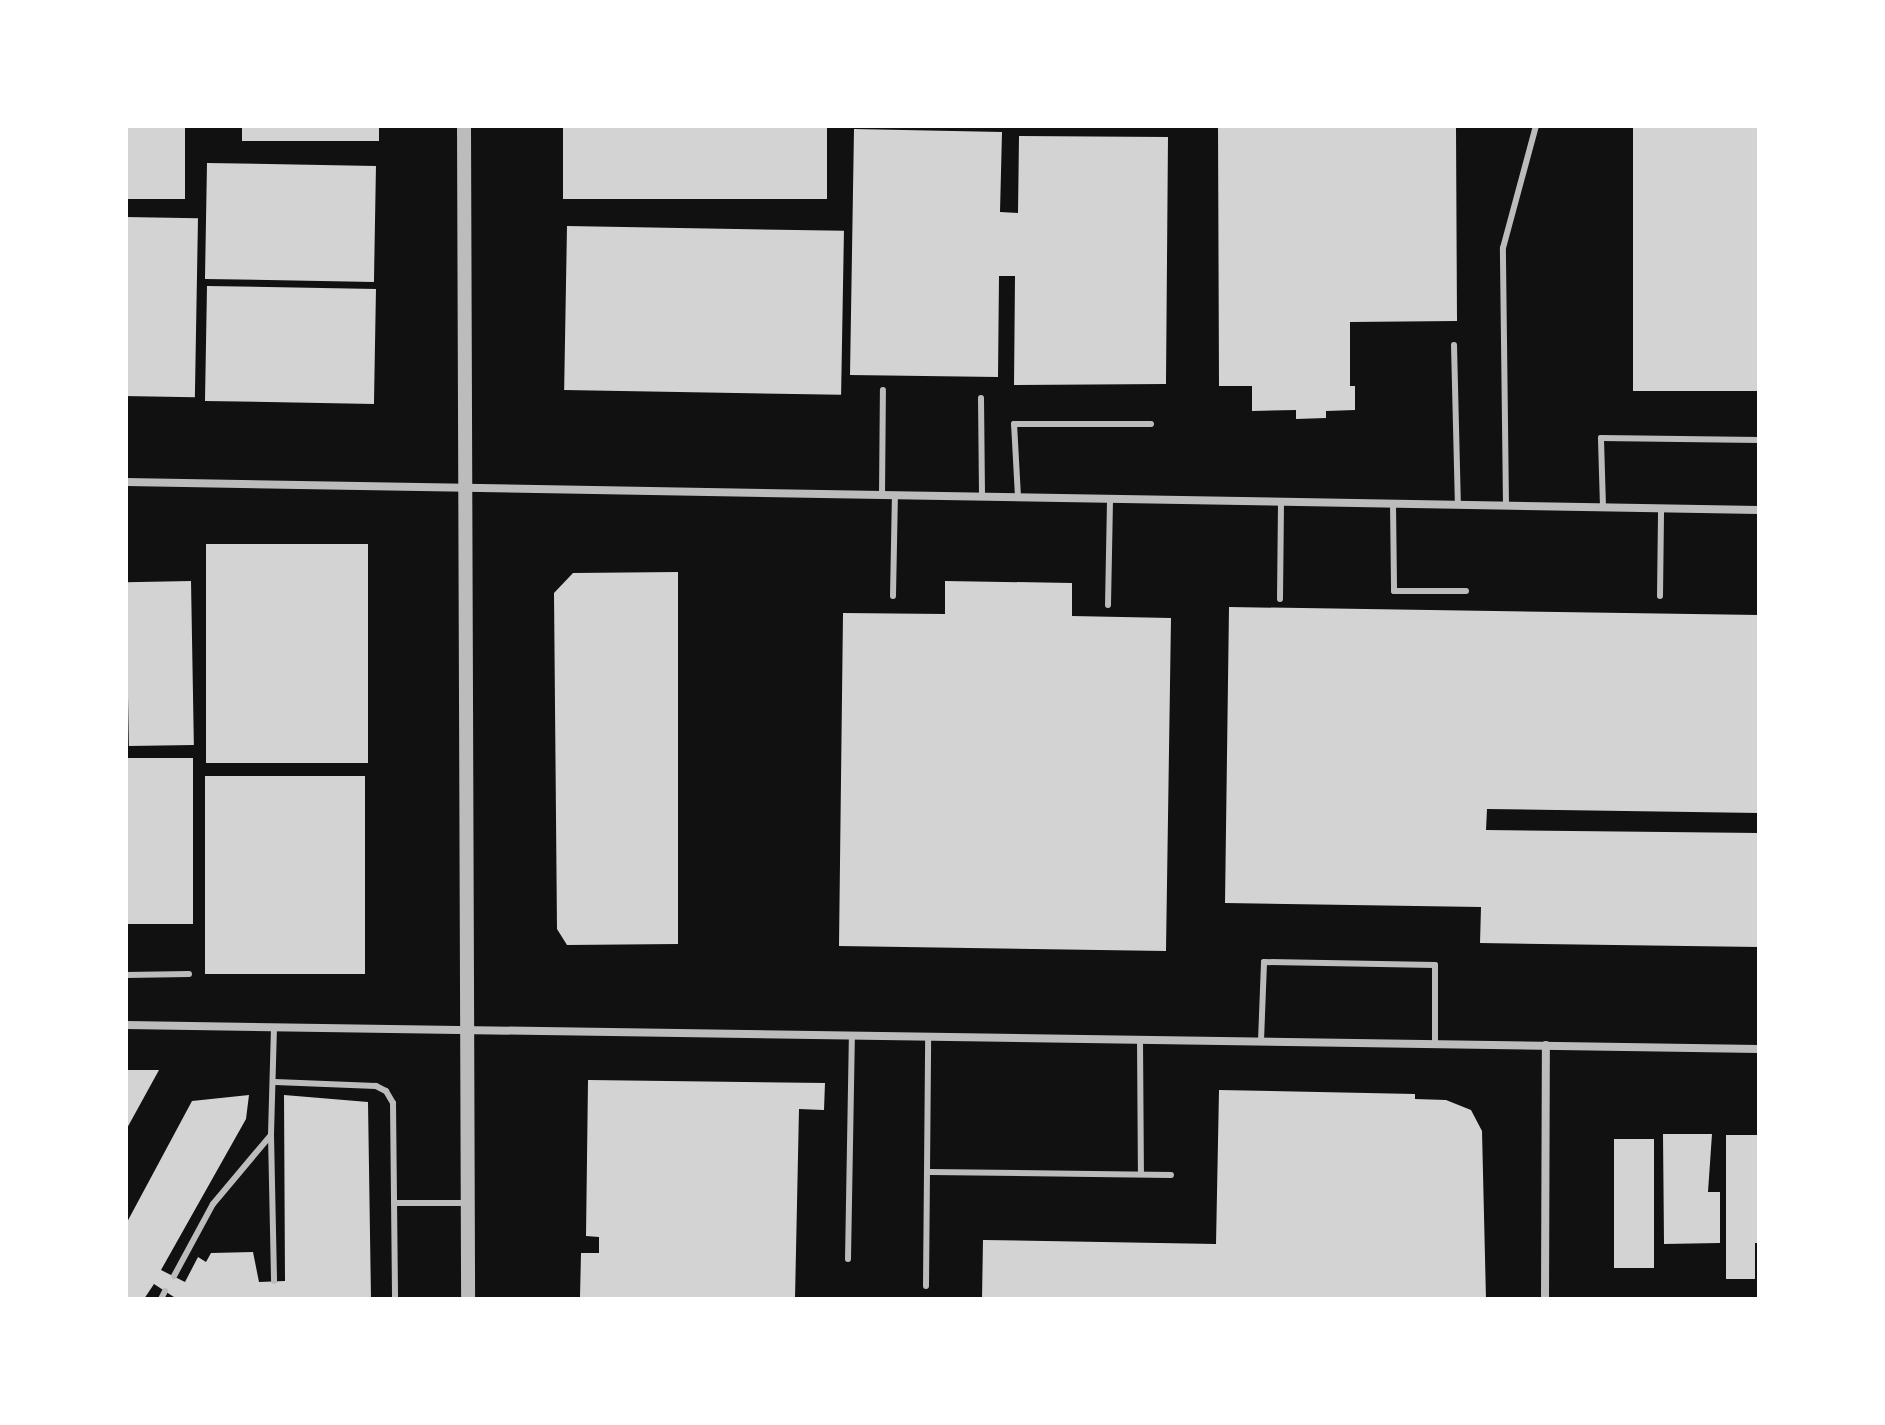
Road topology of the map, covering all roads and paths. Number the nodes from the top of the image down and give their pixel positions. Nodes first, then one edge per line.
1 (464, 126) edge
2 (1536, 126) edge
3 (1454, 345) dead end
4 (883, 390) dead end
5 (981, 398) dead end
6 (1151, 424) dead end
7 (1759, 440) edge
8 (126, 482) edge
9 (464, 488) junction
10 (882, 495) junction
11 (895, 495) junction
12 (982, 497) junction
13 (1018, 497) junction
14 (1110, 499) junction
15 (1281, 502) junction
16 (1393, 504) junction
17 (1458, 505) junction
18 (1506, 505) junction
19 (1603, 507) junction
20 (1661, 508) junction
21 (1759, 510) edge
22 (1466, 591) dead end
23 (893, 596) dead end
24 (1660, 596) dead end
25 (1280, 599) dead end
26 (1108, 605) dead end
27 (189, 974) dead end
28 (126, 975) edge
29 (126, 1025) edge
30 (274, 1027) junction
31 (464, 1030) junction
32 (852, 1035) junction
33 (928, 1037) junction
34 (1140, 1040) junction
35 (1261, 1041) junction
36 (1435, 1044) junction
37 (1546, 1045) junction
38 (1759, 1049) edge
39 (275, 1082) junction
40 (271, 1135) junction
41 (930, 1172) junction
42 (1141, 1174) junction
43 (1171, 1175) dead end
44 (394, 1203) junction
45 (467, 1203) junction
46 (848, 1259) dead end
47 (174, 1276) dead end
48 (274, 1281) dead end
49 (926, 1286) dead end
50 (165, 1291) dead end
51 (161, 1299) edge
52 (395, 1299) edge
53 (468, 1299) edge
54 (1545, 1299) edge

1 - 9 street
2 - 18 lane
3 - 17 lane
4 - 10 lane
5 - 12 lane
6 - 13 lane
7 - 19 lane
8 - 9 street
9 - 10 street
9 - 31 street
10 - 11 street
11 - 12 street
11 - 23 lane
12 - 13 street
13 - 14 street
14 - 15 street
14 - 26 lane
15 - 16 street
15 - 25 lane
16 - 17 street
16 - 22 lane
17 - 18 street
18 - 19 street
19 - 20 street
20 - 21 street
20 - 24 lane
27 - 28 lane
29 - 30 street
30 - 31 street
30 - 39 lane
31 - 32 street
31 - 45 street
32 - 33 street
32 - 46 lane
33 - 34 street
33 - 41 lane
34 - 35 street
34 - 42 lane
35 - 36 street
35 - 36 lane
36 - 37 street
37 - 38 street
37 - 54 street
39 - 40 lane
39 - 44 lane
40 - 47 lane
40 - 48 lane
41 - 42 lane
41 - 49 lane
42 - 43 lane
44 - 45 lane
44 - 52 lane
45 - 53 street
50 - 51 lane

